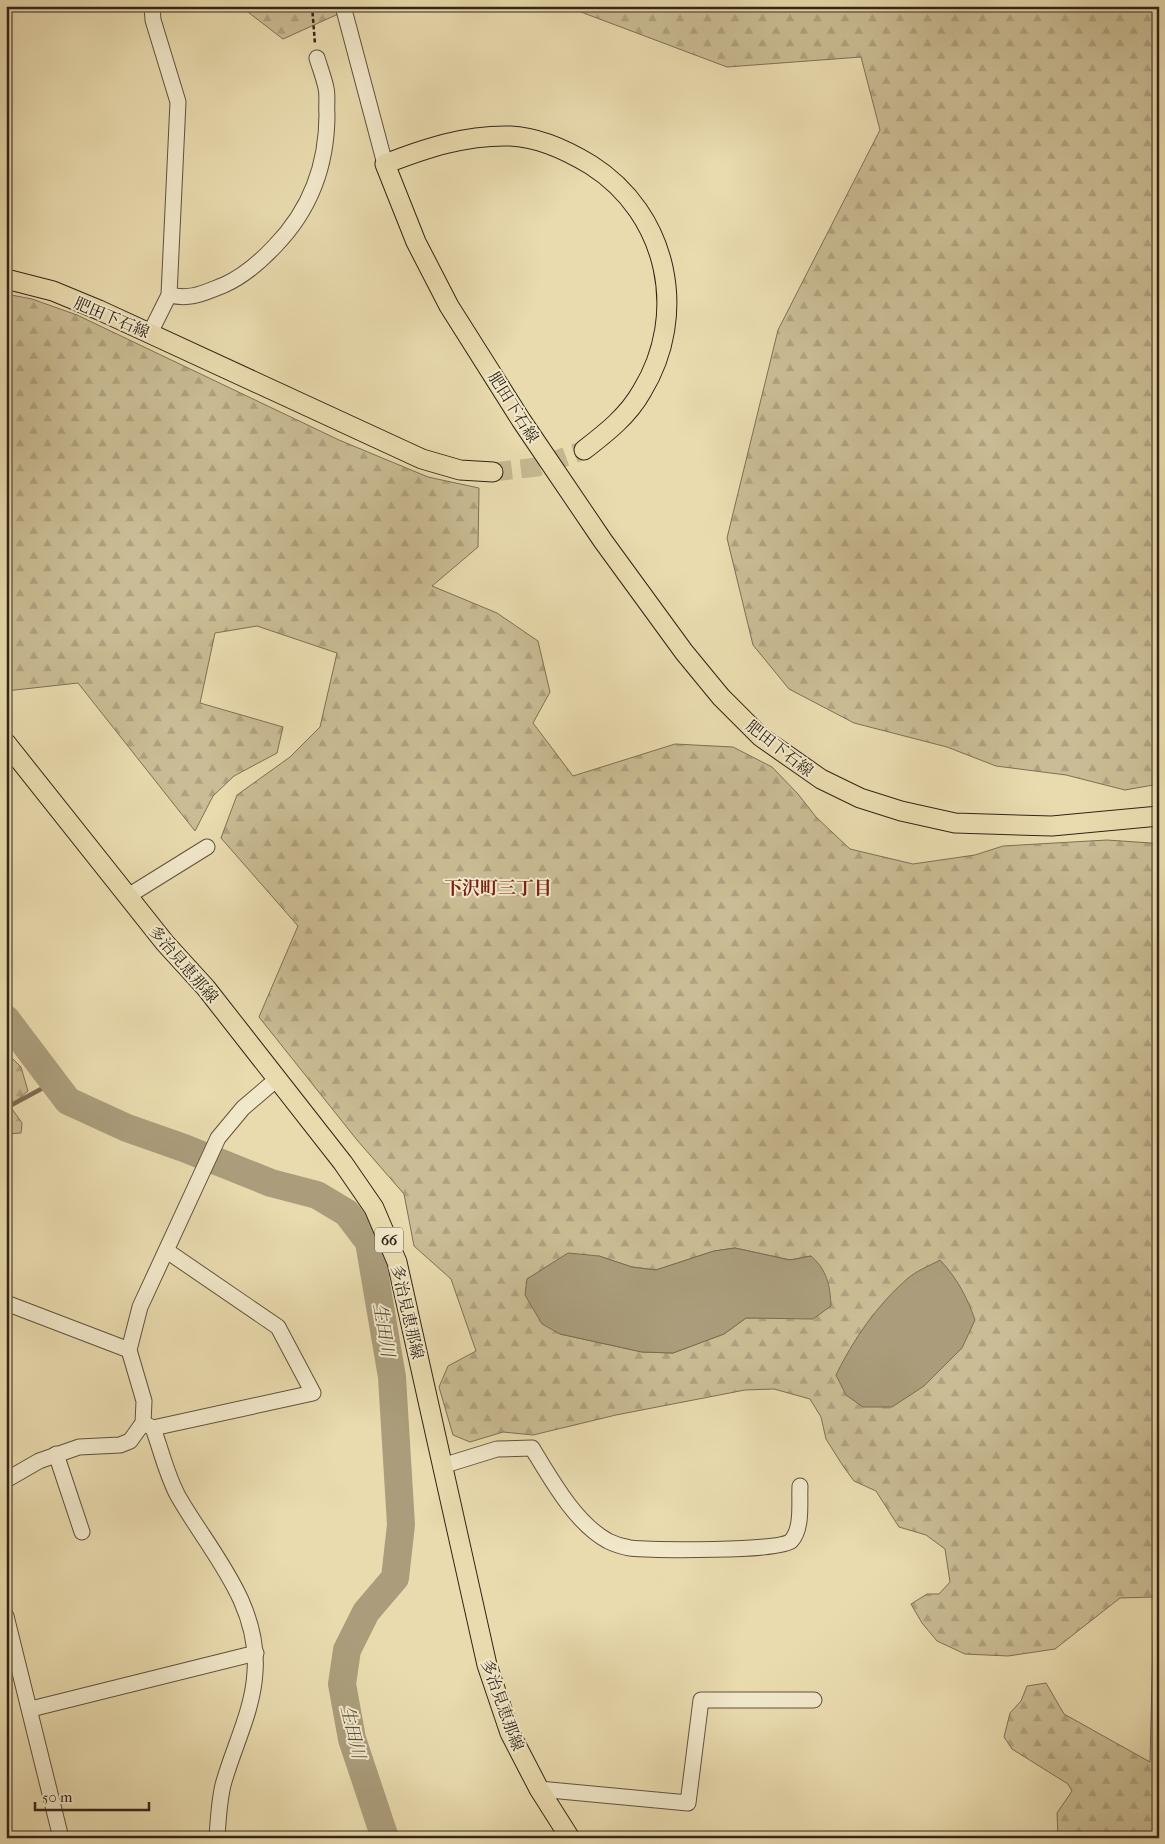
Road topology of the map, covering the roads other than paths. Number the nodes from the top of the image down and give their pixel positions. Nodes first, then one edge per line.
1 (152, 6) edge
2 (343, 6) edge
3 (317, 58) road end
4 (385, 164) junction
5 (6, 278) edge
6 (169, 295) junction
7 (150, 333) junction
8 (584, 450) tunnel mouth
9 (492, 472) tunnel mouth
10 (6, 742) edge
11 (1159, 816) edge
12 (207, 847) dead end
13 (128, 896) junction
14 (278, 1078) junction
15 (166, 1252) junction
16 (6, 1303) edge
17 (129, 1350) junction
18 (148, 1425) junction
19 (56, 1454) junction
20 (442, 1466) junction
21 (6, 1480) edge
22 (800, 1486) dead end
23 (82, 1532) dead end
24 (6, 1616) edge
25 (256, 1653) junction
26 (814, 1700) dead end
27 (30, 1709) junction
28 (539, 1788) junction
29 (60, 1838) edge
30 (217, 1838) edge
31 (570, 1838) edge

1 - 6 street
2 - 4 street
3 - 6 street
4 - 8 main road
4 - 11 main road, 肥田下石線
5 - 7 main road, 肥田下石線
6 - 7 street
7 - 9 main road, 肥田下石線
10 - 13 main road, 多治見恵那線 / 66
12 - 13 street
13 - 14 main road, 多治見恵那線 / 66
14 - 15 street
14 - 20 main road, 多治見恵那線 / 66
15 - 17 street
15 - 18 street
16 - 17 street
17 - 18 street
18 - 19 street
18 - 25 street
19 - 21 street
19 - 23 street
20 - 22 street
20 - 28 main road, 多治見恵那線 / 66
24 - 27 street
25 - 27 street
25 - 30 street
26 - 28 street
27 - 29 street
28 - 31 main road, 多治見恵那線 / 66

